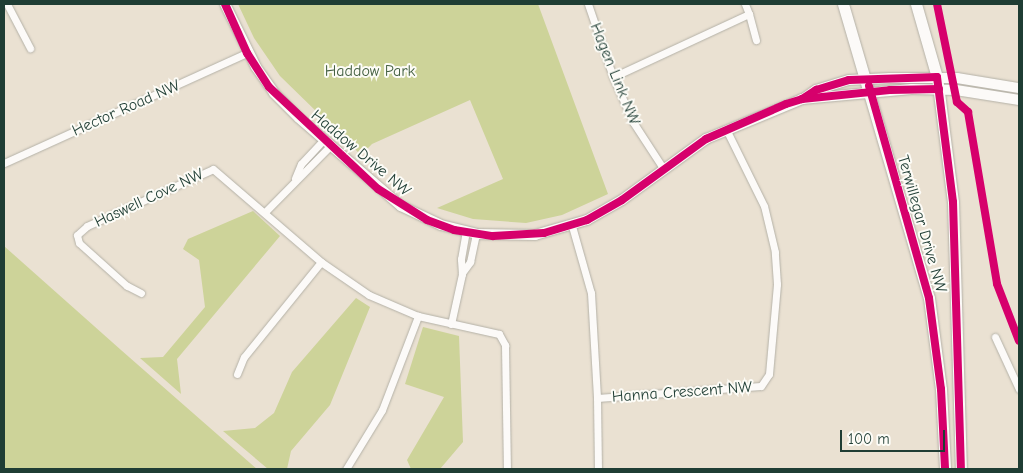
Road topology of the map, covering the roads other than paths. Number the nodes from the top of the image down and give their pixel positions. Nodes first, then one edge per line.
1 (7, 4) edge
2 (225, 4) edge
3 (588, 4) edge
4 (745, 4) edge
5 (843, 4) edge
6 (916, 4) edge
7 (749, 14) junction
8 (756, 40) dead end
9 (30, 48) dead end
10 (247, 53) junction
11 (613, 77) junction
12 (937, 77) junction
13 (867, 79) junction
14 (1019, 88) edge
15 (939, 89) junction
16 (870, 92) junction
17 (802, 99) junction
18 (1019, 100) edge
19 (726, 129) junction
20 (326, 143) junction
21 (4, 163) edge
22 (663, 168) junction
23 (264, 212) junction
24 (572, 226) junction
25 (471, 233) junction
26 (321, 262) junction
27 (141, 293) dead end
28 (418, 316) junction
29 (451, 324) junction
30 (995, 337) dead end
31 (237, 374) dead end
32 (1019, 389) edge
33 (597, 398) junction
34 (346, 469) edge
35 (507, 469) edge
36 (598, 469) edge
37 (945, 469) edge
38 (961, 469) edge

1 - 9 street
2 - 10 street, Haddow Drive NW
3 - 11 street, Hagen Link NW
4 - 7 street
5 - 13 main road, Terwillegar Drive NW
6 - 12 main road, Terwillegar Drive NW
7 - 8 street
7 - 11 street
10 - 20 street, Haddow Drive NW
10 - 21 street, Hector Road NW
11 - 22 street, Hagen Link NW
12 - 13 street, Haddow Drive NW
12 - 14 street, Haddow Drive NW
12 - 15 main road, Terwillegar Drive NW
13 - 16 main road, Terwillegar Drive NW
13 - 17 street, Haddow Drive NW
15 - 16 street, Haddow Drive NW
15 - 18 street, Haddow Drive NW
15 - 38 main road, Terwillegar Drive NW
16 - 17 street, Haddow Drive NW
16 - 37 main road, Terwillegar Drive NW
17 - 19 street, Haddow Drive NW
19 - 22 street, Haddow Drive NW
19 - 33 street, Hanna Crescent NW
20 - 23 street
20 - 25 street, Haddow Drive NW
22 - 24 street, Haddow Drive NW
23 - 26 street
23 - 27 street, Haswell Cove NW
24 - 25 street, Haddow Drive NW
24 - 33 street, Hanna Crescent NW
25 - 29 street
26 - 28 street
26 - 31 street
28 - 29 street
28 - 34 street
29 - 35 street
30 - 32 street
33 - 36 street

